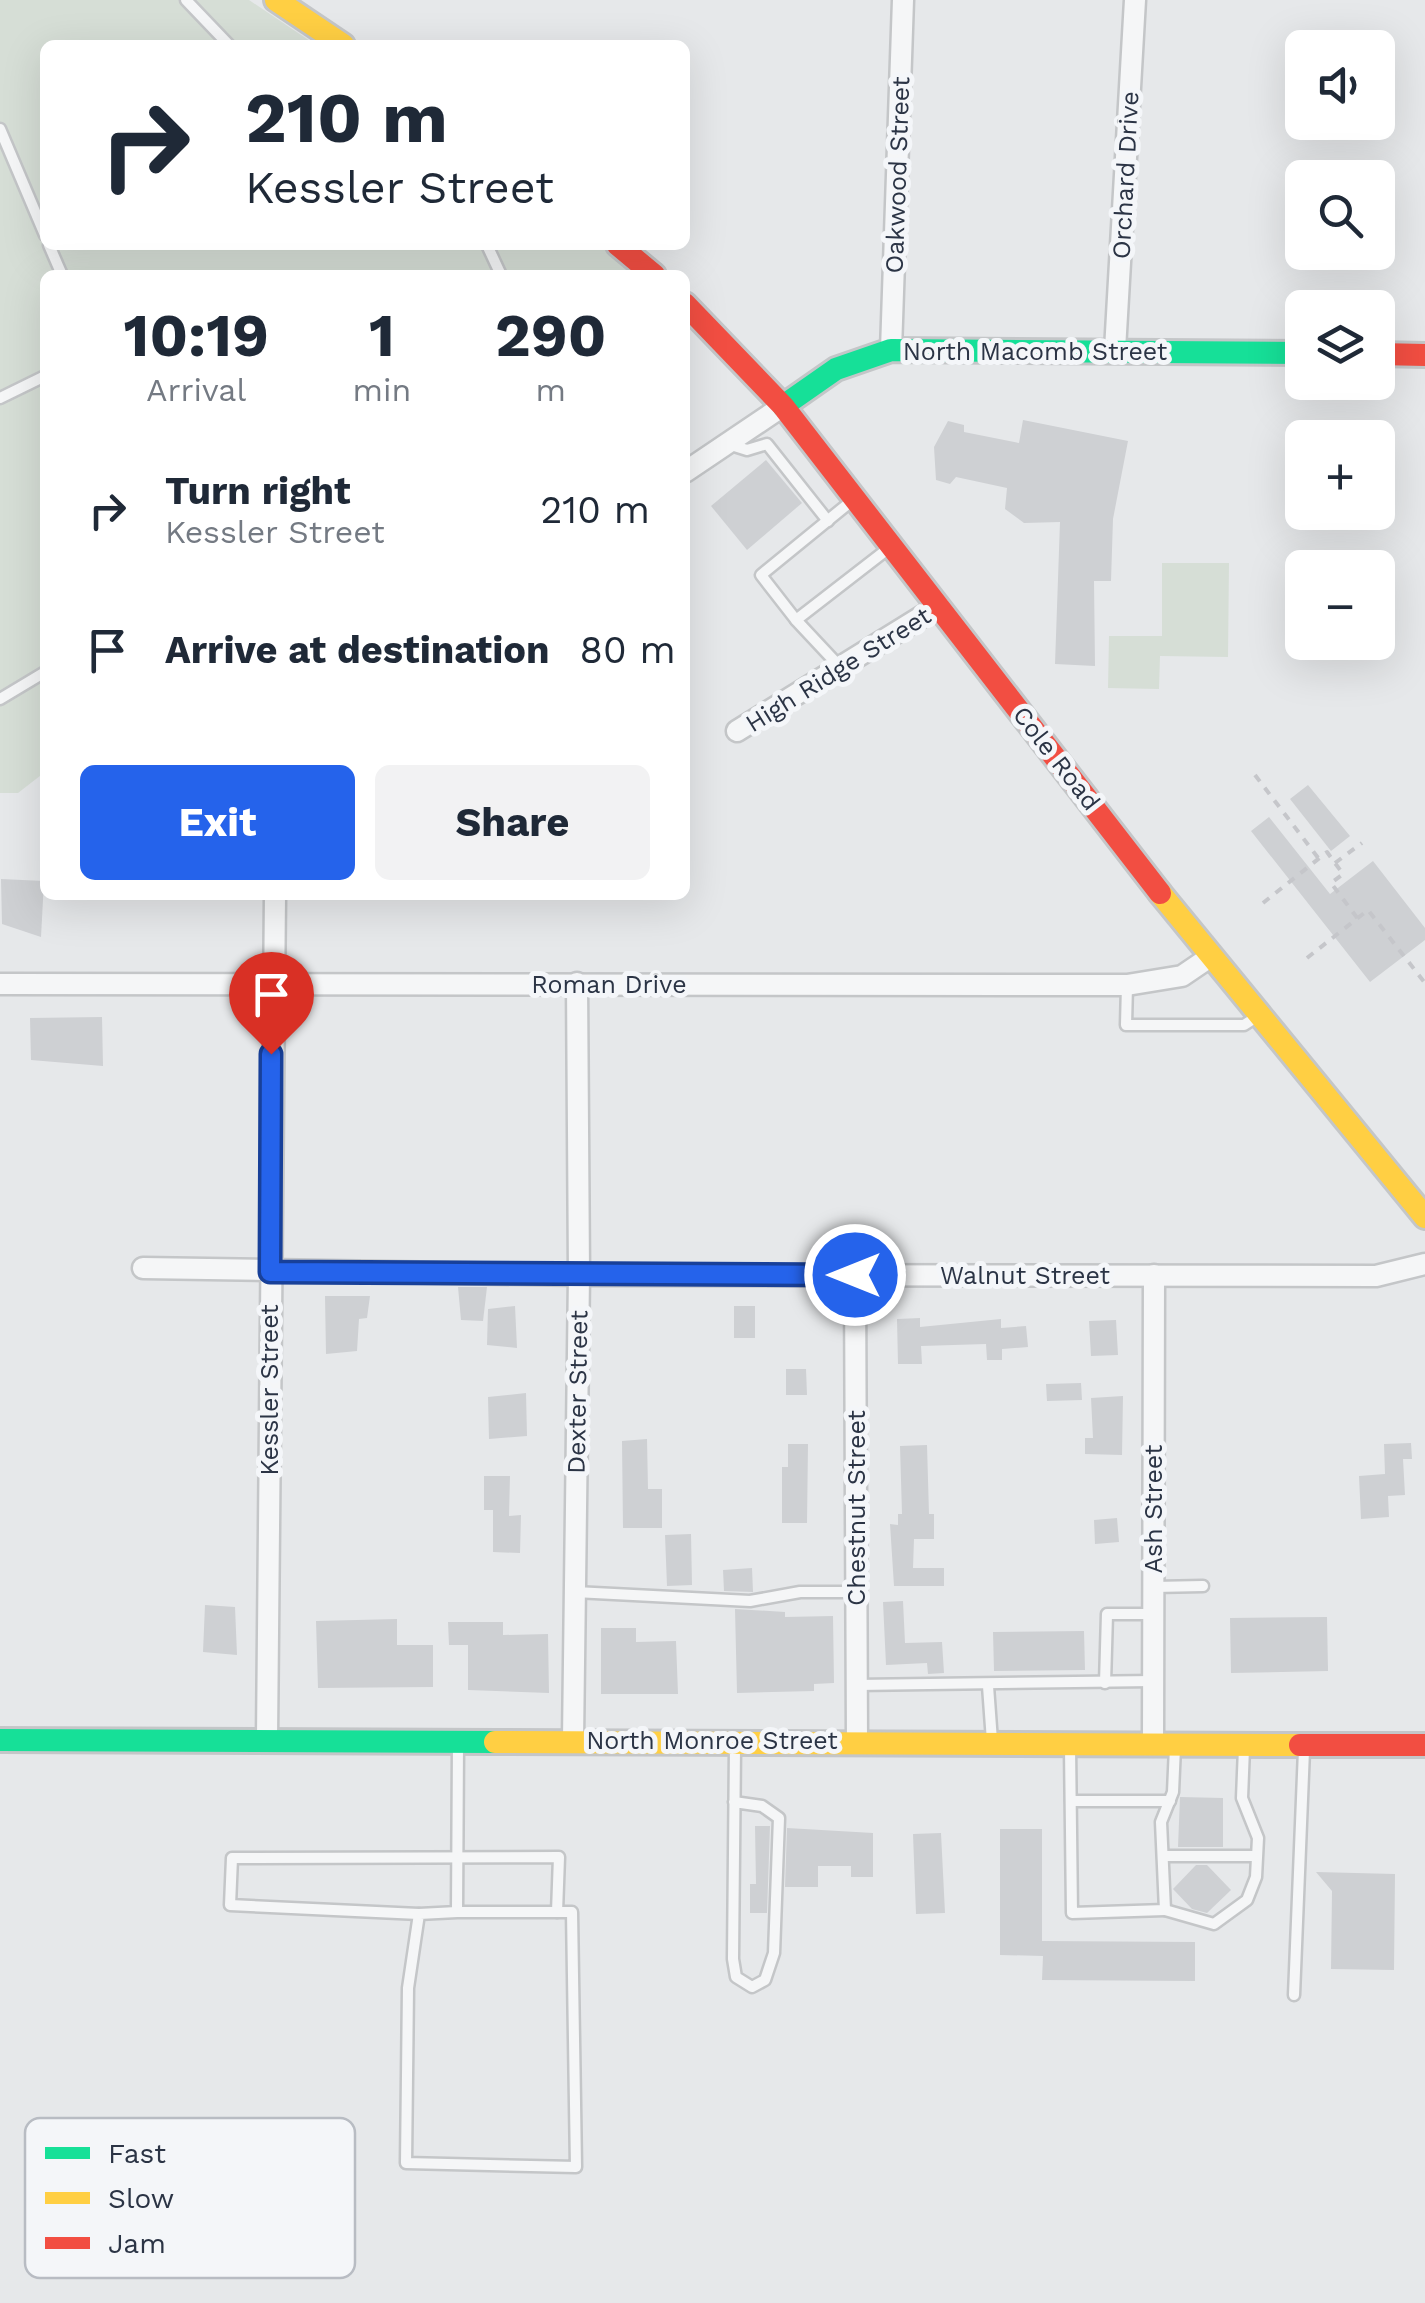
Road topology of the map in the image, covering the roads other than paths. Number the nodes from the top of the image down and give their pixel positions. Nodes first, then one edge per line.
1 (186, 0) edge
2 (276, 0) edge
3 (903, 0) edge
4 (1136, 0) edge
5 (224, 40) edge
6 (336, 40) edge
7 (0, 129) edge
8 (40, 222) edge
9 (624, 250) edge
10 (648, 270) edge
11 (690, 309) edge
12 (891, 350) junction
13 (1115, 350) junction
14 (1285, 354) edge
15 (1395, 354) edge
16 (1425, 354) edge
17 (40, 378) edge
18 (0, 398) edge
19 (783, 406) junction
20 (727, 444) junction
21 (690, 469) edge
22 (854, 499) junction
23 (828, 521) junction
24 (892, 546) junction
25 (939, 606) junction
26 (796, 620) junction
27 (841, 668) junction
28 (40, 675) edge
29 (0, 699) edge
30 (737, 731) dead end
31 (275, 900) edge
32 (1210, 957) junction
33 (272, 982) junction
34 (0, 984) edge
35 (577, 984) junction
36 (1128, 986) junction
37 (1259, 1016) junction
38 (1425, 1217) edge
39 (1425, 1264) edge
40 (143, 1268) dead end
41 (270, 1272) junction
42 (579, 1275) junction
43 (855, 1275) junction
44 (1154, 1276) junction
45 (1204, 1586) dead end
46 (1153, 1587) junction
47 (575, 1592) junction
48 (857, 1592) junction
49 (1153, 1614) junction
50 (1105, 1682) junction
51 (1153, 1682) junction
52 (857, 1685) junction
53 (988, 1686) junction
54 (267, 1738) junction
55 (458, 1739) junction
56 (0, 1740) edge
57 (573, 1740) junction
58 (735, 1740) junction
59 (858, 1741) junction
60 (992, 1742) junction
61 (1070, 1742) junction
62 (1164, 1743) junction
63 (1244, 1743) junction
64 (1304, 1744) junction
65 (1425, 1744) edge
66 (1170, 1800) junction
67 (1071, 1801) junction
68 (734, 1802) junction
69 (1163, 1856) junction
70 (1254, 1856) junction
71 (457, 1858) junction
72 (1165, 1910) junction
73 (456, 1912) junction
74 (557, 1912) junction
75 (419, 1914) junction
76 (1294, 1995) dead end

1 - 5 lane
2 - 6 street
3 - 12 street, Oakwood Street
4 - 13 street, Orchard Drive
7 - 8 lane
9 - 10 street
11 - 19 street, Cole Road
12 - 13 street, North Macomb Street
12 - 19 street, North Macomb Street
13 - 14 street, North Macomb Street
15 - 16 street
17 - 18 lane
19 - 20 street
19 - 22 street, Cole Road
20 - 21 street
20 - 23 lane
22 - 23 lane
22 - 24 street, Cole Road
23 - 26 lane
24 - 25 street, Cole Road
24 - 26 lane
25 - 27 street, High Ridge Street
25 - 32 street, Cole Road
26 - 27 lane
27 - 30 street, High Ridge Street
28 - 29 lane
31 - 33 street, Kessler Street
32 - 36 street, Roman Drive
32 - 37 street, Cole Road
33 - 34 street, Roman Drive
33 - 35 street, Roman Drive
33 - 41 street, Kessler Street
35 - 36 street, Roman Drive
35 - 42 street, Dexter Street
36 - 37 lane
37 - 38 street, Cole Road
39 - 44 street, Walnut Street
40 - 41 street, Walnut Street
41 - 42 street, Walnut Street
41 - 54 street, Kessler Street
42 - 43 street, Walnut Street
42 - 47 street, Dexter Street
43 - 44 street, Walnut Street
43 - 48 street, Chestnut Street
44 - 46 street, Ash Street
45 - 46 lane
46 - 49 street, Ash Street
47 - 48 lane
47 - 57 street, Dexter Street
48 - 52 street, Chestnut Street
49 - 50 lane
49 - 51 street, Ash Street
50 - 51 lane
50 - 53 lane
51 - 62 street, Ash Street
52 - 53 lane
52 - 59 street, Chestnut Street
53 - 60 lane
54 - 55 street, North Monroe Street
54 - 56 street, North Monroe Street
55 - 57 street, North Monroe Street
55 - 71 lane
57 - 58 street, North Monroe Street
58 - 59 street, North Monroe Street
58 - 68 lane
59 - 60 street, North Monroe Street
60 - 61 street, North Monroe Street
61 - 62 street, North Monroe Street
61 - 67 lane
62 - 63 street, North Monroe Street
62 - 66 lane
63 - 64 street, North Monroe Street
63 - 70 lane
64 - 65 street, North Monroe Street
64 - 76 lane
66 - 67 lane
66 - 69 lane
67 - 72 lane
68 - 68 lane
69 - 70 lane
69 - 72 lane
70 - 72 lane
71 - 73 lane
71 - 74 lane
71 - 75 lane
73 - 74 lane
73 - 75 lane
74 - 75 lane

